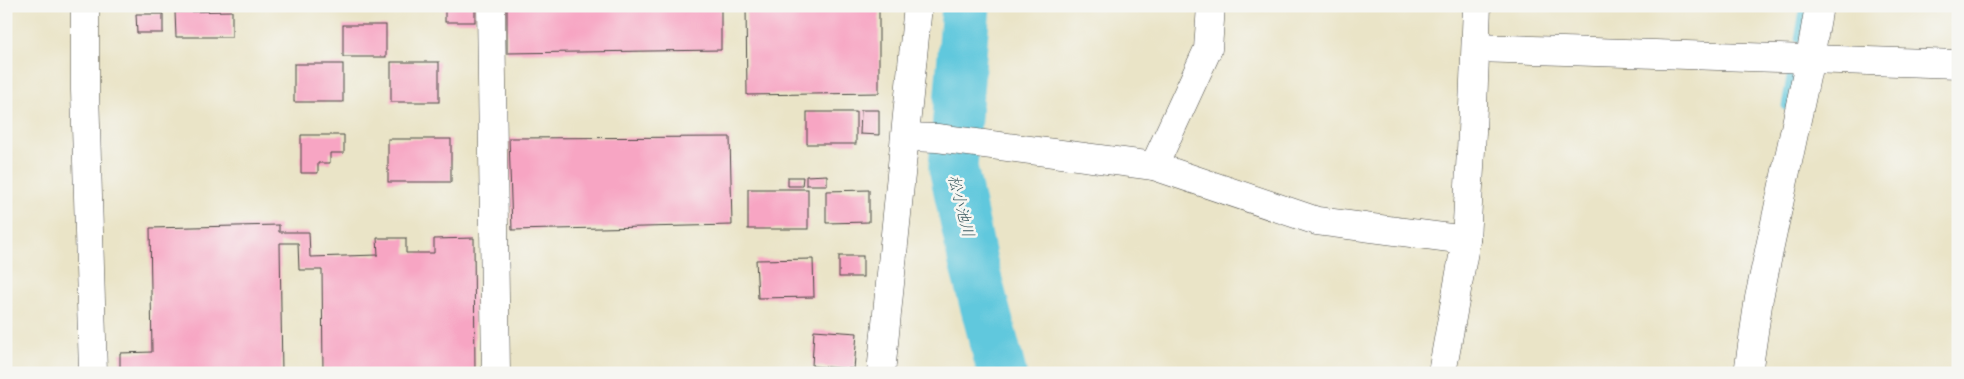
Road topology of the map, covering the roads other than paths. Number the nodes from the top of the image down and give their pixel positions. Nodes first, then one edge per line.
1 (85, 6) edge
2 (491, 6) edge
3 (918, 6) edge
4 (1211, 6) edge
5 (1476, 6) edge
6 (1820, 6) edge
7 (1476, 48) junction
8 (1810, 58) junction
9 (1958, 64) edge
10 (906, 137) junction
11 (1154, 166) junction
12 (1466, 240) junction
13 (94, 373) edge
14 (496, 373) edge
15 (881, 373) edge
16 (1442, 373) edge
17 (1748, 373) edge

1 - 13 street
2 - 14 street
3 - 10 street
4 - 11 street
5 - 7 street
6 - 8 street
7 - 8 street
7 - 12 street
8 - 9 street
8 - 17 street
10 - 11 street
10 - 15 street
11 - 12 street
12 - 16 street

